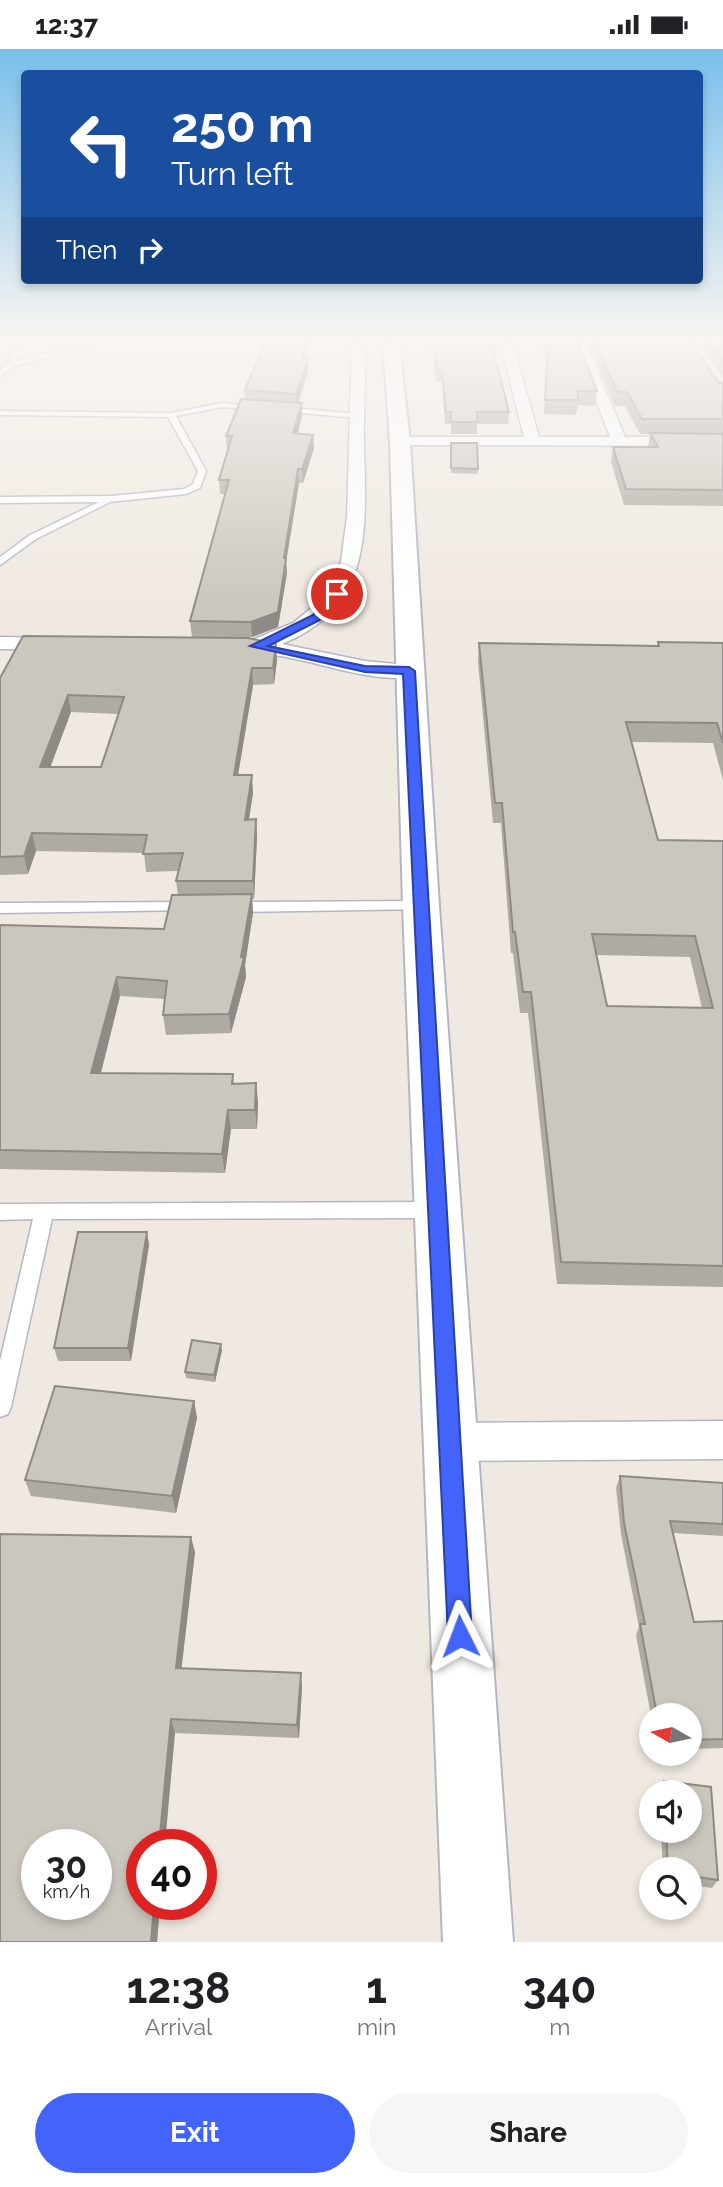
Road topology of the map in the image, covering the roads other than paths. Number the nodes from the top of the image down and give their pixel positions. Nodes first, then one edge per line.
1 (179, 429) edge
2 (357, 429) edge
3 (399, 429) edge
4 (530, 429) edge
5 (613, 429) edge
6 (723, 441) edge
7 (400, 442) junction
8 (533, 442) junction
9 (618, 442) junction
10 (111, 499) junction
11 (0, 500) edge
12 (0, 562) edge
13 (0, 643) edge
14 (83, 644) edge
15 (221, 645) edge
16 (256, 646) junction
17 (409, 671) junction
18 (421, 906) junction
19 (0, 908) edge
20 (437, 1210) junction
21 (0, 1212) edge
22 (44, 1212) junction
23 (0, 1407) edge
24 (723, 1440) edge
25 (449, 1442) junction
26 (478, 1942) edge

1 - 10 lane
2 - 16 street
3 - 7 street
4 - 8 street
5 - 9 street
6 - 9 street
7 - 8 street
7 - 17 street
8 - 9 street
10 - 11 lane
10 - 12 lane
13 - 14 street
15 - 16 street
16 - 17 street
17 - 18 street
18 - 19 lane
18 - 20 street
20 - 22 lane
20 - 25 street
21 - 22 lane
22 - 23 lane
24 - 25 street
25 - 26 street

